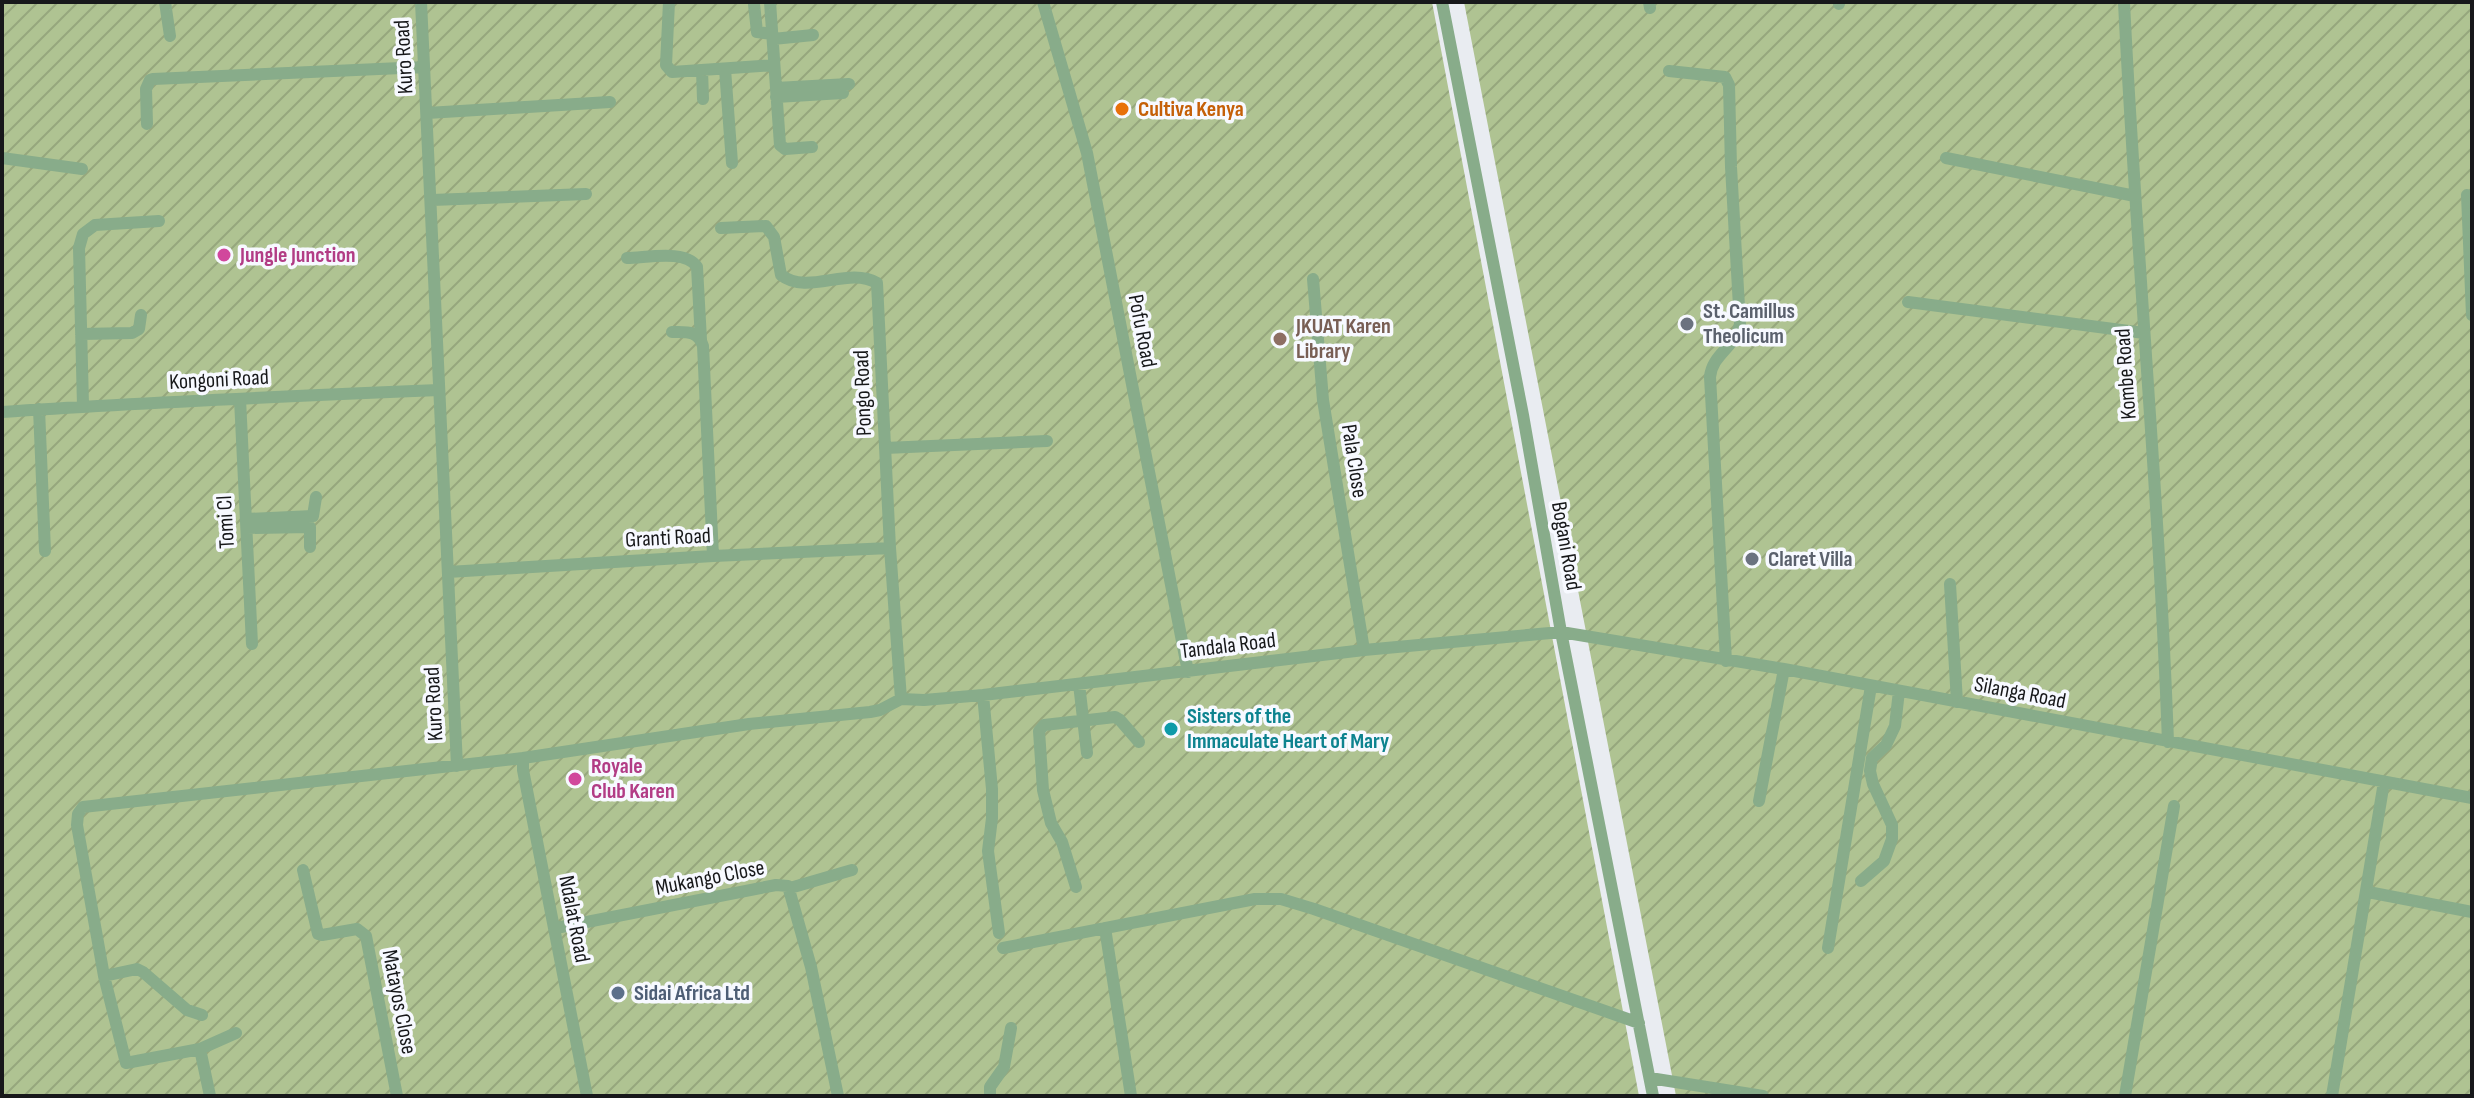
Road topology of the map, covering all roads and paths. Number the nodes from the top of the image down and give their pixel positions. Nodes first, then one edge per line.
1 (165, 2) edge
2 (421, 2) edge
3 (669, 2) edge
4 (770, 2) edge
5 (1043, 2) edge
6 (1442, 2) edge
7 (2124, 2) edge
8 (754, 4) dead end
9 (813, 35) dead end
10 (170, 36) dead end
11 (772, 36) junction
12 (774, 65) junction
13 (424, 67) junction
14 (725, 69) junction
15 (702, 70) junction
16 (1669, 71) dead end
17 (846, 88) dead end
18 (776, 93) junction
19 (703, 99) dead end
20 (610, 102) dead end
21 (427, 113) junction
22 (147, 124) dead end
23 (812, 147) dead end
24 (2, 158) edge
25 (1946, 158) dead end
26 (732, 163) dead end
27 (82, 169) dead end
28 (586, 194) dead end
29 (2467, 195) dead end
30 (2135, 196) junction
31 (432, 200) junction
32 (159, 221) dead end
33 (721, 228) dead end
34 (627, 258) dead end
35 (1313, 279) dead end
36 (1908, 302) dead end
37 (141, 315) dead end
38 (2472, 315) edge
39 (672, 332) dead end
40 (2144, 333) junction
41 (81, 334) junction
42 (701, 340) junction
43 (439, 390) junction
44 (240, 399) junction
45 (83, 405) junction
46 (39, 409) junction
47 (2, 412) edge
48 (1047, 441) dead end
49 (885, 448) junction
50 (316, 497) dead end
51 (246, 523) junction
52 (310, 547) dead end
53 (890, 548) junction
54 (45, 551) dead end
55 (713, 556) junction
56 (448, 572) junction
57 (1950, 584) dead end
58 (1561, 632) junction
59 (252, 644) dead end
60 (1364, 650) junction
61 (1726, 661) junction
62 (1784, 669) junction
63 (1188, 672) junction
64 (1079, 684) junction
65 (1871, 686) junction
66 (1899, 691) junction
67 (983, 695) junction
68 (901, 699) junction
69 (1957, 702) junction
70 (1083, 721) junction
71 (1139, 742) dead end
72 (2168, 742) junction
73 (1087, 753) dead end
74 (519, 759) junction
75 (457, 766) junction
76 (2384, 782) junction
77 (2472, 798) edge
78 (1759, 801) dead end
79 (2174, 806) dead end
80 (303, 870) dead end
81 (852, 870) dead end
82 (1861, 881) dead end
83 (1076, 887) dead end
84 (790, 888) junction
85 (2368, 892) junction
86 (2472, 912) edge
87 (556, 928) junction
88 (1105, 928) junction
89 (999, 933) dead end
90 (1003, 948) dead end
91 (1828, 948) dead end
92 (104, 976) junction
93 (202, 1015) dead end
94 (1639, 1023) junction
95 (1011, 1028) dead end
96 (236, 1033) dead end
97 (200, 1049) junction
98 (1650, 1078) junction
99 (210, 1096) edge
100 (397, 1096) edge
101 (587, 1096) edge
102 (838, 1096) edge
103 (990, 1096) edge
104 (1131, 1096) edge
105 (1653, 1096) edge
106 (1763, 1096) edge
107 (2125, 1096) edge
108 (2332, 1096) edge

1 - 10 street
2 - 13 street, Kuro Road
3 - 15 street
4 - 11 street
5 - 63 street, Pofu Road
6 - 58 street, Bogani Road
7 - 30 street, Kombe Road
8 - 11 street
9 - 11 street
11 - 12 street
12 - 14 street
12 - 18 street
13 - 21 street, Kuro Road
13 - 22 street
14 - 15 street
14 - 26 street
15 - 19 street
16 - 61 street
17 - 18 street
18 - 23 street
20 - 21 street
21 - 31 street, Kuro Road
24 - 27 street
25 - 30 street
28 - 31 street
29 - 38 street
30 - 40 street, Kombe Road
31 - 43 street, Kuro Road
32 - 41 street
33 - 49 street, Pongo Road
34 - 42 street
35 - 60 street, Pala Close
36 - 40 street
37 - 41 street
39 - 42 street
40 - 72 street, Kombe Road
41 - 45 street
42 - 55 street
43 - 44 street, Kongoni Road
43 - 56 street, Kuro Road
44 - 45 street, Kongoni Road
44 - 51 street, Tomi Cl
45 - 46 street, Kongoni Road
46 - 47 street, Kongoni Road
46 - 54 street
48 - 49 street
49 - 53 street, Pongo Road
50 - 51 street
51 - 52 street
51 - 59 street, Tomi Cl
53 - 55 street, Granti Road
53 - 68 street, Pongo Road
55 - 56 street, Granti Road
56 - 75 street, Kuro Road
57 - 69 street
58 - 60 street, Tandala Road
58 - 61 street, Silanga Road
58 - 94 street, Bogani Road
60 - 63 street, Tandala Road
61 - 62 street, Silanga Road
62 - 65 street, Silanga Road
62 - 78 street
63 - 64 street, Tandala Road
64 - 67 street, Tandala Road
64 - 70 street
65 - 66 street, Silanga Road
65 - 91 street
66 - 69 street, Silanga Road
66 - 82 street
67 - 68 street, Tandala Road
67 - 89 street
68 - 74 street, Tandala Road
69 - 72 street, Silanga Road
70 - 71 street
70 - 73 street
70 - 83 street
72 - 76 street, Silanga Road
74 - 75 street, Tandala Road
74 - 87 street, Ndalat Road
75 - 92 street, Kuro Road
76 - 77 street, Silanga Road
76 - 85 street
79 - 107 street
80 - 100 street, Matayos Close
81 - 84 street
84 - 87 street, Mukango Close
84 - 102 street, Mukango Close
85 - 86 street
85 - 108 street
87 - 101 street, Ndalat Road
88 - 90 street
88 - 94 street
88 - 104 street
92 - 93 street
92 - 97 street, Kuro Road
94 - 98 street, Bogani Road
95 - 103 street
96 - 97 street
97 - 99 street
98 - 105 street, Bogani Road
98 - 106 street

